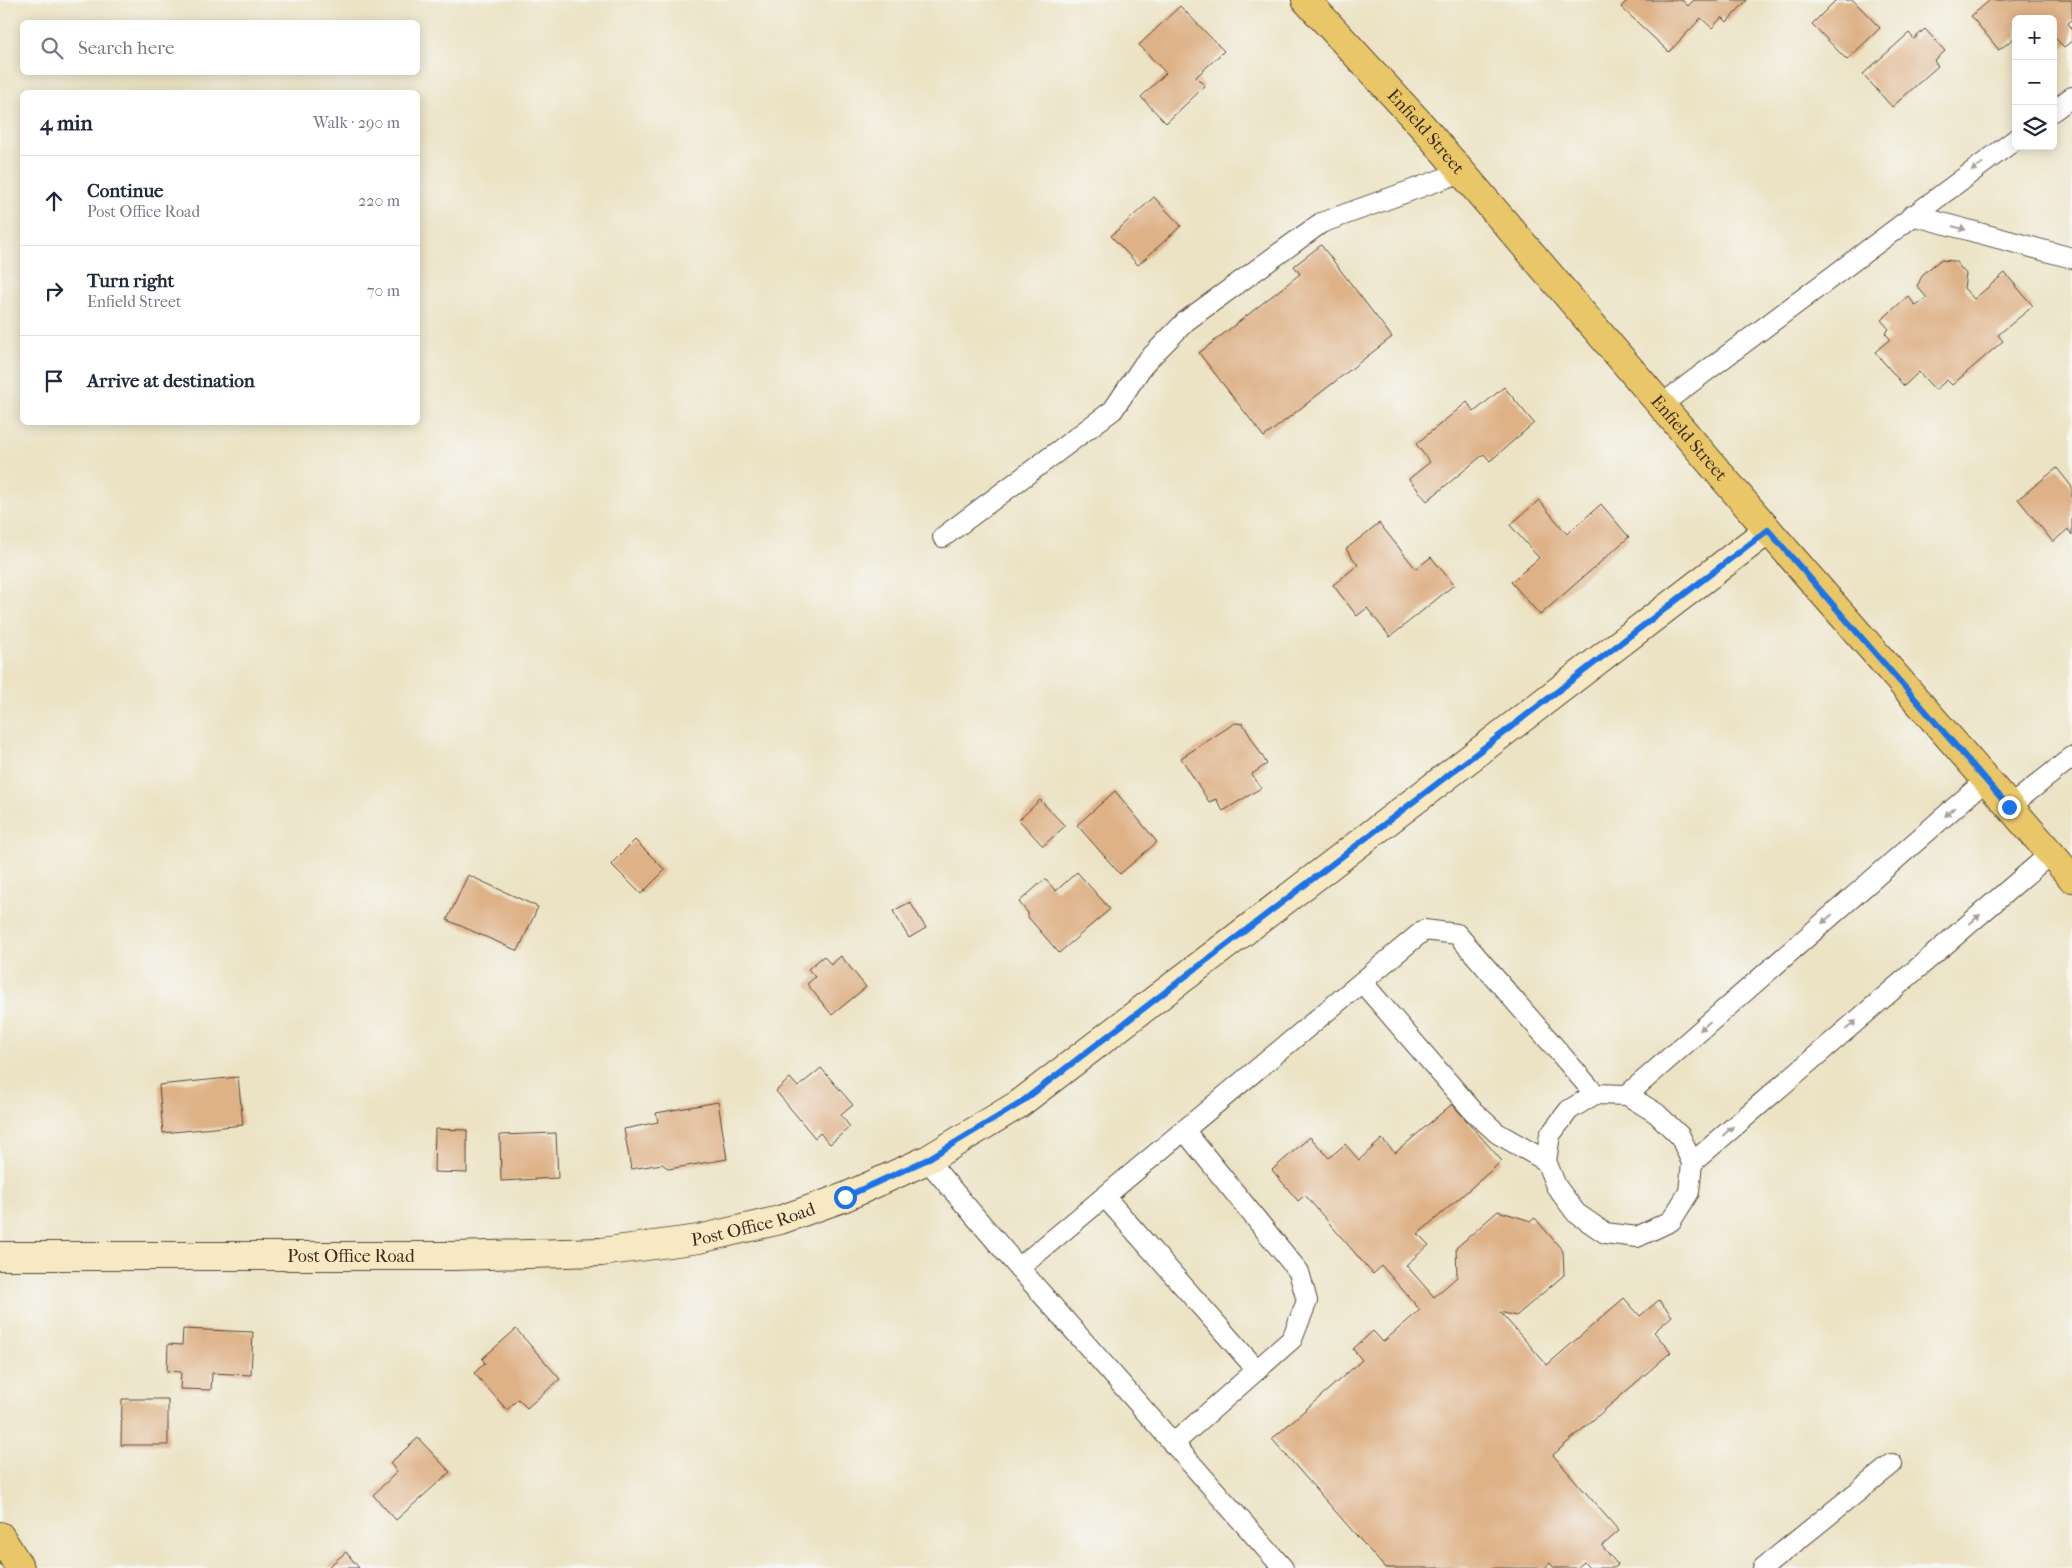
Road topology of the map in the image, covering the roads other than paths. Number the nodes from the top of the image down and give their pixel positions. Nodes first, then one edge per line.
1 (1306, 0) edge
2 (2072, 97) edge
3 (2057, 108) edge
4 (2012, 141) edge
5 (1462, 172) junction
6 (1912, 215) junction
7 (2072, 258) edge
8 (1661, 406) junction
9 (1768, 530) junction
10 (943, 537) dead end
11 (2072, 756) edge
12 (1986, 780) junction
13 (2009, 807) junction
14 (2050, 854) junction
15 (2072, 878) edge
16 (1362, 982) junction
17 (1595, 1094) junction
18 (1627, 1095) junction
19 (1184, 1130) junction
20 (926, 1160) junction
21 (1546, 1162) junction
22 (1692, 1163) junction
23 (1105, 1197) junction
24 (0, 1256) edge
25 (1018, 1268) junction
26 (1257, 1370) junction
27 (1173, 1444) junction
28 (1892, 1464) dead end
29 (0, 1536) edge
30 (20, 1568) edge
31 (1283, 1568) edge
32 (1763, 1568) edge

1 - 5 main road, Enfield Street
2 - 3 lane
4 -> 6 lane
5 - 8 main road, Enfield Street
5 - 10 lane
6 -> 7 lane
6 - 8 lane
8 - 9 main road, Enfield Street
9 - 12 main road, Enfield Street
9 - 20 street, Post Office Road
11 - 13 lane
12 - 13 main road, Enfield Street
12 -> 18 lane
13 - 14 main road, Enfield Street
14 - 15 main road, Enfield Street
22 -> 14 lane
16 - 17 lane
16 - 19 lane
16 - 21 lane
17 - 18 lane
17 - 21 lane
18 - 22 lane
19 - 23 lane
19 - 26 lane
20 - 24 street, Post Office Road
20 - 25 lane
21 - 22 lane
23 - 25 lane
23 - 26 lane
25 - 27 lane
26 - 27 lane
27 - 31 lane
28 - 32 lane
29 - 30 main road

